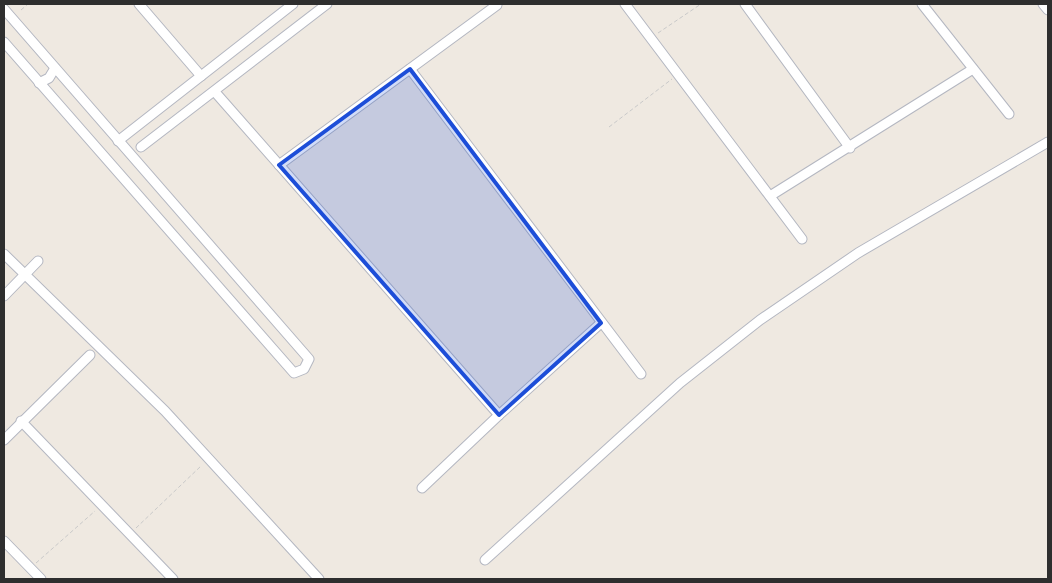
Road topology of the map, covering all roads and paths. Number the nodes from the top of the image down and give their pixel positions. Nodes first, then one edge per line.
1 (28, 4) edge
2 (139, 4) edge
3 (293, 4) edge
4 (327, 4) edge
5 (625, 4) edge
6 (701, 4) edge
7 (745, 4) edge
8 (922, 4) edge
9 (1043, 4) edge
10 (497, 5) dead end
11 (4, 10) edge
12 (21, 10) dead end
13 (1048, 10) edge
14 (651, 38) junction
15 (4, 42) edge
16 (55, 68) junction
17 (410, 69) junction
18 (973, 69) junction
19 (678, 74) junction
20 (201, 76) junction
21 (39, 83) junction
22 (215, 92) junction
23 (1009, 114) dead end
24 (609, 127) dead end
25 (118, 141) junction
26 (1048, 142) edge
27 (141, 147) dead end
28 (850, 148) junction
29 (279, 165) junction
30 (770, 196) junction
31 (802, 239) dead end
32 (4, 254) edge
33 (38, 262) dead end
34 (25, 274) junction
35 (4, 296) edge
36 (602, 323) junction
37 (90, 355) dead end
38 (641, 374) dead end
39 (499, 415) junction
40 (21, 421) junction
41 (4, 440) edge
42 (201, 466) dead end
43 (422, 488) dead end
44 (102, 503) junction
45 (130, 533) junction
46 (4, 541) edge
47 (485, 560) dead end
48 (31, 568) junction
49 (41, 579) edge
50 (173, 579) edge
51 (319, 579) edge

1 - 12 path
2 - 20 street
3 - 20 street
4 - 22 street
5 - 14 street
6 - 14 path
7 - 28 street
8 - 18 street
9 - 13 street
10 - 17 street
11 - 16 street
14 - 19 street
15 - 21 street
16 - 21 street
16 - 25 street
17 - 29 street
17 - 36 street
18 - 23 street
18 - 28 street
19 - 24 path
19 - 30 street
20 - 25 street
21 - 25 street
22 - 27 street
22 - 29 street
26 - 47 street
28 - 30 street
29 - 39 street
30 - 31 street
32 - 34 street
33 - 34 street
34 - 35 street
34 - 51 street
36 - 38 street
36 - 39 street
37 - 40 street
39 - 43 street
40 - 41 street
40 - 44 street
42 - 45 path
44 - 45 street
44 - 48 path
45 - 50 street
46 - 48 street
48 - 49 street

